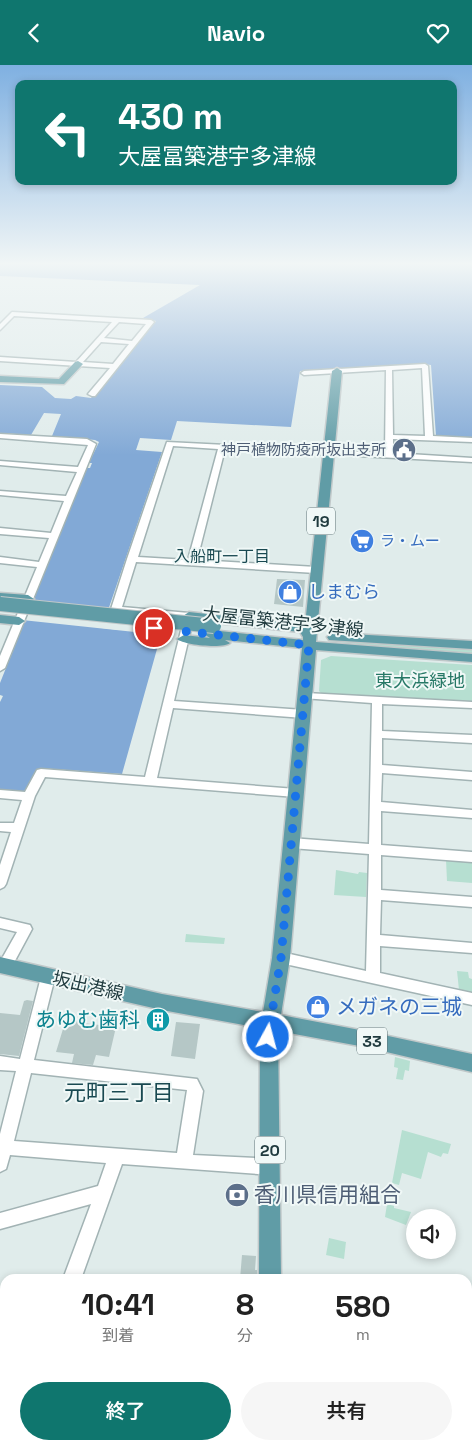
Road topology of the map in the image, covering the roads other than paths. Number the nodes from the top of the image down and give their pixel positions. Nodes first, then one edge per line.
1 (111, 327) edge
2 (147, 327) edge
3 (99, 340) junction
4 (134, 343) junction
5 (0, 359) edge
6 (78, 364) junction
7 (115, 366) junction
8 (389, 368) junction
9 (337, 371) junction
10 (304, 373) dead end
11 (0, 379) edge
12 (92, 394) dead end
13 (0, 436) edge
14 (389, 437) junction
15 (429, 438) junction
16 (472, 440) edge
17 (222, 447) junction
18 (329, 453) junction
19 (390, 455) junction
20 (472, 460) edge
21 (0, 463) edge
22 (82, 470) junction
23 (0, 493) edge
24 (70, 499) junction
25 (0, 531) edge
26 (54, 536) junction
27 (131, 559) junction
28 (0, 560) edge
29 (192, 563) junction
30 (42, 565) junction
31 (316, 570) junction
32 (0, 597) edge
33 (28, 599) junction
34 (0, 604) edge
35 (0, 611) edge
36 (189, 616) junction
37 (0, 619) edge
38 (19, 621) junction
39 (212, 630) junction
40 (184, 639) junction
41 (310, 641) junction
42 (472, 645) edge
43 (472, 658) edge
44 (1, 662) edge
45 (306, 695) junction
46 (377, 701) junction
47 (170, 704) junction
48 (472, 705) edge
49 (304, 714) junction
50 (376, 733) junction
51 (472, 739) edge
52 (377, 769) junction
53 (472, 776) edge
54 (150, 781) junction
55 (296, 793) junction
56 (0, 794) edge
57 (29, 796) junction
58 (376, 806) junction
59 (472, 814) edge
60 (0, 827) edge
61 (19, 828) junction
62 (291, 843) junction
63 (374, 849) junction
64 (472, 857) edge
65 (0, 883) edge
66 (374, 894) junction
67 (472, 902) edge
68 (0, 923) edge
69 (374, 940) junction
70 (472, 948) edge
71 (281, 958) junction
72 (2, 966) edge
73 (48, 977) junction
74 (373, 977) junction
75 (472, 999) edge
76 (270, 1022) junction
77 (0, 1063) edge
78 (472, 1063) edge
79 (26, 1065) junction
80 (2, 1147) edge
81 (116, 1156) junction
82 (184, 1161) junction
83 (270, 1164) junction
84 (0, 1165) edge
85 (103, 1193) junction
86 (0, 1221) edge
87 (74, 1274) edge
88 (270, 1274) edge

1 - 3 street
2 - 4 street
3 - 4 street
3 - 6 street
4 - 7 street
5 - 6 street
6 - 7 street
6 - 11 main road
7 - 12 street
8 - 9 street
8 - 14 street
8 - 15 street
9 - 10 street
9 - 18 main road, 19
13 - 22 street
14 - 15 street
14 - 19 street
15 - 16 street
17 - 18 street
17 - 27 street
17 - 29 street
18 - 19 street
18 - 31 main road, 19
19 - 20 street
21 - 22 street
22 - 24 street
23 - 24 street
24 - 26 street
25 - 26 street
26 - 30 street
27 - 29 street
27 - 36 street
28 - 30 street
29 - 31 street
30 - 33 street
31 - 41 main road, 19
32 - 33 main road
33 - 38 street
34 - 39 main road, 大屋冨築港宇多津線, bridge
35 - 39 main road, 大屋冨築港宇多津線
36 - 40 street
36 - 41 main road
37 - 38 main road
38 - 44 street
39 - 41 main road, 大屋冨築港宇多津線
40 - 41 main road
40 - 47 street
41 - 42 main road, 大屋冨築港宇多津線
41 - 43 main road, 大屋冨築港宇多津線
41 - 45 main road, 19
45 - 46 street
45 - 49 main road, 19
46 - 48 street
46 - 50 street
47 - 49 street
47 - 54 street
49 - 55 main road, 19
50 - 51 street
50 - 52 street
52 - 53 street
52 - 58 street
54 - 55 street
54 - 57 street
55 - 62 main road, 19
56 - 57 street
57 - 61 street
58 - 59 street
58 - 63 street
60 - 61 street
61 - 65 street
62 - 63 street
62 - 71 main road, 19
63 - 64 street
63 - 66 street
66 - 67 street
66 - 69 street
68 - 72 street
69 - 70 street
69 - 74 street
71 - 74 street
71 - 76 main road, 19
72 - 73 main road, 坂出港線
73 - 76 main road, 坂出港線
73 - 79 street
74 - 75 street
76 - 78 main road, 33
76 - 83 main road, 20
77 - 79 street
79 - 80 street
79 - 82 street
80 - 81 street
80 - 84 street
81 - 82 street
81 - 85 street
82 - 83 street
83 - 88 main road, 20
85 - 86 street
85 - 87 street

